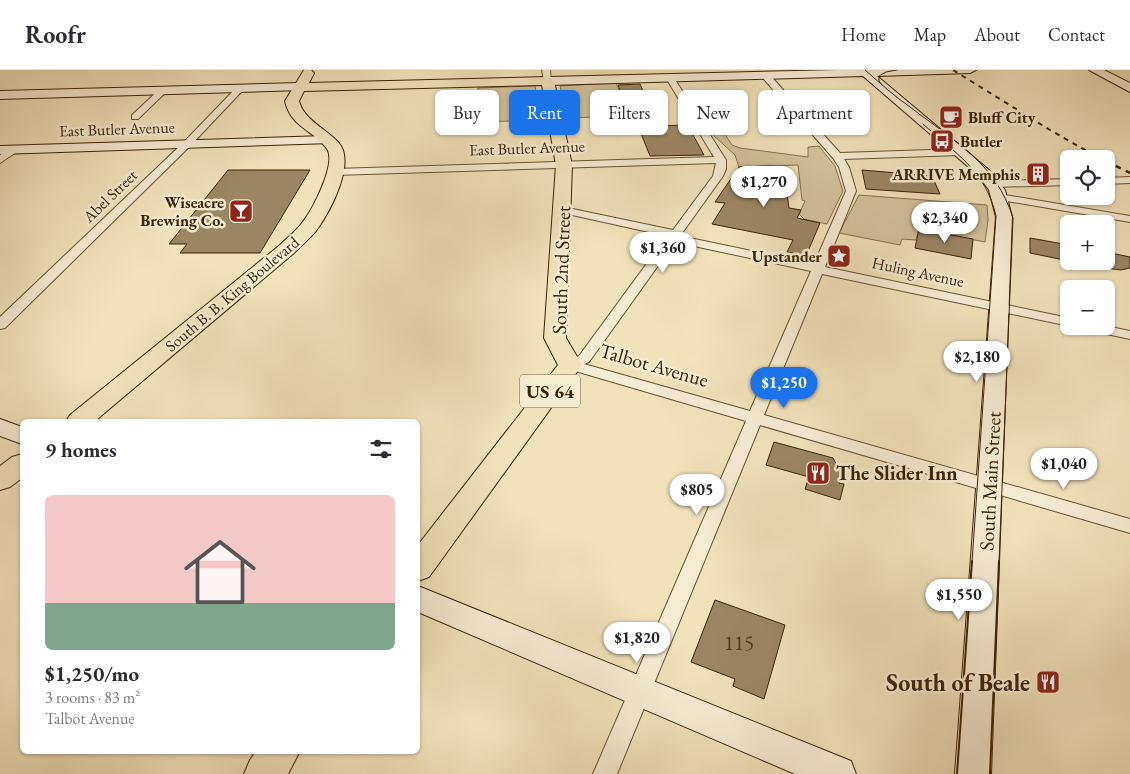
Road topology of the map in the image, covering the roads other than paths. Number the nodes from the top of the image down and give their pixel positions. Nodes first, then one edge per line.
1 (309, 70) edge
2 (970, 70) edge
3 (1096, 70) edge
4 (865, 72) edge
5 (765, 75) junction
6 (547, 76) edge
7 (670, 78) junction
8 (299, 87) junction
9 (1130, 88) edge
10 (240, 89) junction
11 (163, 91) junction
12 (0, 95) edge
13 (135, 118) dead end
14 (326, 140) junction
15 (187, 144) junction
16 (15, 149) junction
17 (0, 150) edge
18 (961, 152) junction
19 (837, 156) junction
20 (0, 160) edge
21 (720, 160) junction
22 (564, 165) junction
23 (335, 172) junction
24 (1130, 180) edge
25 (1115, 181) edge
26 (1060, 183) edge
27 (996, 191) junction
28 (563, 210) junction
29 (1130, 219) edge
30 (673, 236) junction
31 (818, 270) junction
32 (999, 307) junction
33 (1060, 320) edge
34 (0, 325) edge
35 (1115, 332) edge
36 (1130, 335) edge
37 (570, 365) junction
38 (757, 417) junction
39 (81, 419) edge
40 (0, 427) edge
41 (20, 435) edge
42 (20, 465) edge
43 (0, 480) edge
44 (989, 486) junction
45 (1130, 526) edge
46 (420, 565) edge
47 (420, 600) edge
48 (640, 692) junction
49 (279, 754) edge
50 (264, 774) edge
51 (605, 774) edge
52 (838, 774) edge
53 (973, 774) edge

1 - 8 main road, South B. B. King Boulevard
2 - 4 street
3 - 9 street
4 - 5 street
4 - 18 street
5 - 7 street
5 - 19 street
6 - 7 street
6 - 8 main road
6 - 22 main road, South 2nd Street / US 64
7 - 21 street
8 - 10 street
8 - 14 main road, South B. B. King Boulevard
10 - 11 street
10 - 15 street, Abel Street
11 - 12 street
11 - 13 street
14 - 15 street, East Butler Avenue
14 - 23 main road, South B. B. King Boulevard
15 - 16 street, East Butler Avenue
15 - 34 street, Abel Street
16 - 17 street, East Butler Avenue
16 - 20 street
18 - 19 street
18 - 27 street
19 - 31 street
21 - 22 street, East Butler Avenue
21 - 30 street
22 - 23 street, East Butler Avenue
22 - 28 main road, South 2nd Street / US 64
23 - 39 main road, South B. B. King Boulevard
24 - 25 street
26 - 27 street
27 - 29 street
27 - 32 street, South Main Street
28 - 30 street, Huling Avenue
28 - 37 main road, South 2nd Street / US 64
30 - 31 street, Huling Avenue
30 - 37 street
31 - 32 street, Huling Avenue
31 - 38 street
32 - 33 street, Huling Avenue
32 - 44 street, South Main Street
35 - 36 street
37 - 38 street, Talbot Avenue
37 - 46 main road, South 2nd Street / US 64
38 - 44 street, Talbot Avenue
38 - 48 street
40 - 41 street
42 - 43 main road
44 - 45 street, Talbot Avenue
44 - 53 street, South Main Street
47 - 48 street
48 - 51 street
48 - 52 street
49 - 50 main road

